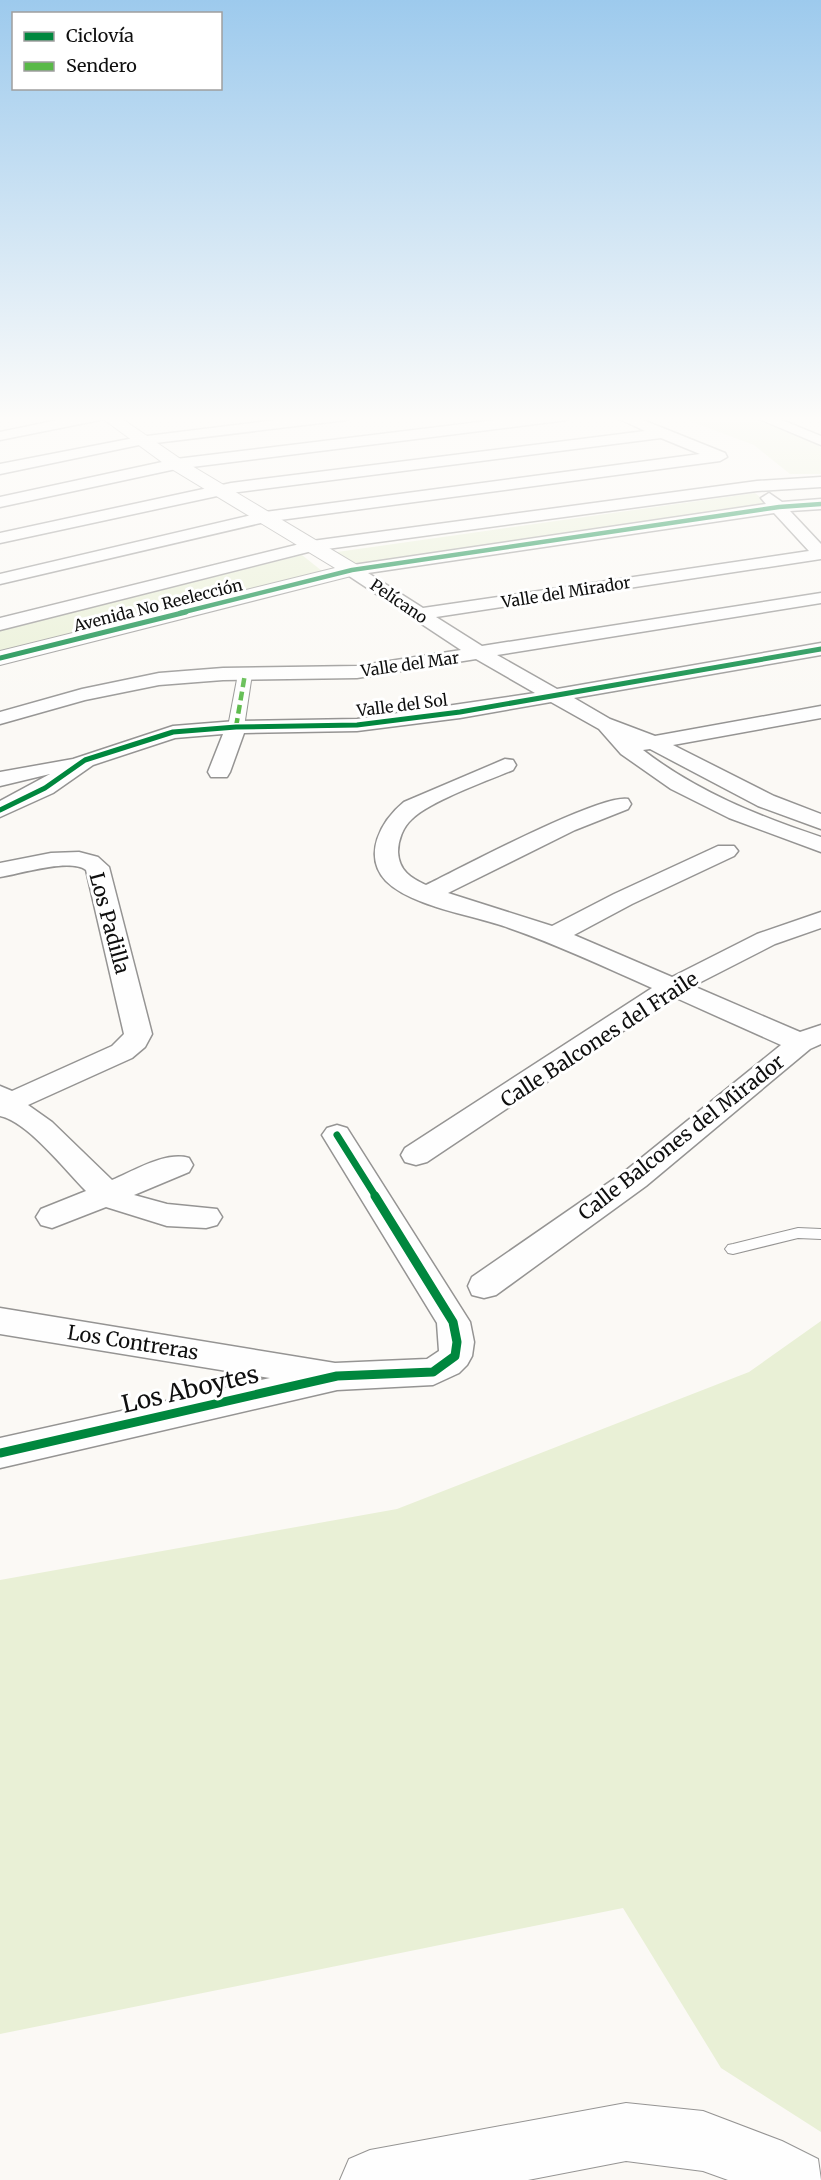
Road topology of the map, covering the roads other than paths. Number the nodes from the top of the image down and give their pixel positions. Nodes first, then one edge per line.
1 (91, 518) edge
2 (263, 518) edge
3 (267, 518) edge
4 (522, 518) edge
5 (706, 518) edge
6 (789, 518) edge
7 (0, 538) edge
8 (312, 546) junction
9 (821, 554) edge
10 (352, 570) junction
11 (0, 579) edge
12 (821, 598) edge
13 (418, 614) junction
14 (0, 624) edge
15 (821, 649) edge
16 (482, 654) junction
17 (0, 658) edge
18 (245, 674) junction
19 (555, 694) junction
20 (821, 712) edge
21 (0, 718) edge
22 (603, 723) junction
23 (236, 727) junction
24 (653, 742) junction
25 (625, 748) junction
26 (85, 760) junction
27 (505, 765) dead end
28 (698, 768) junction
29 (219, 772) dead end
30 (9, 778) edge
31 (672, 779) junction
32 (39, 792) junction
33 (766, 801) junction
34 (620, 804) dead end
35 (0, 810) edge
36 (739, 814) junction
37 (821, 822) edge
38 (821, 845) edge
39 (726, 851) dead end
40 (0, 870) edge
41 (429, 893) junction
42 (821, 920) edge
43 (555, 934) junction
44 (672, 986) junction
45 (811, 1038) edge
46 (1, 1102) edge
47 (337, 1135) dead end
48 (416, 1155) dead end
49 (178, 1165) dead end
50 (106, 1193) junction
51 (52, 1217) dead end
52 (206, 1217) dead end
53 (821, 1234) edge
54 (733, 1249) dead end
55 (484, 1286) dead end
56 (0, 1321) edge
57 (338, 1376) junction
58 (0, 1453) edge
59 (370, 2180) edge
60 (796, 2180) edge

1 - 7 street
2 - 11 street
3 - 8 street, Pelícano
4 - 8 street, Avenida No Reelección
5 - 10 street, Avenida No Reelección
6 - 9 street
8 - 10 street, Pelícano
8 - 14 street, Avenida No Reelección
9 - 13 street, Valle del Mirador
10 - 13 street, Pelícano
10 - 17 street, Avenida No Reelección
12 - 16 street, Valle del Mar
13 - 16 street, Pelícano
15 - 19 street, Valle del Sol
16 - 18 street, Valle del Mar
16 - 19 street, Pelícano
18 - 21 street, Valle del Mar
18 - 23 street
19 - 22 street, Pelícano
19 - 23 street, Valle del Sol
20 - 24 street
22 - 24 street, Pelícano
22 - 25 street, Pelícano
23 - 26 street, Valle del Sol
23 - 29 street
24 - 25 street
24 - 28 street, Pelícano
25 - 31 street, Pelícano
26 - 30 street
26 - 32 street, Valle del Sol
27 - 41 street
28 - 31 street
28 - 33 street, Pelícano
30 - 32 street
31 - 36 street, Pelícano
32 - 35 street, Valle del Sol
33 - 36 street
33 - 37 street, Pelícano
34 - 41 street
36 - 38 street, Pelícano
39 - 43 street
40 - 46 street, Los Padilla
41 - 43 street
42 - 44 street, Calle Balcones del Fraile
43 - 44 street
44 - 45 street
44 - 48 street, Calle Balcones del Fraile
45 - 55 street, Calle Balcones del Mirador
46 - 50 street
47 - 57 street, Los Aboytes
49 - 50 street
50 - 51 street
50 - 52 street
53 - 54 lane
56 - 57 street, Los Contreras
57 - 58 street, Los Aboytes
59 - 60 street

